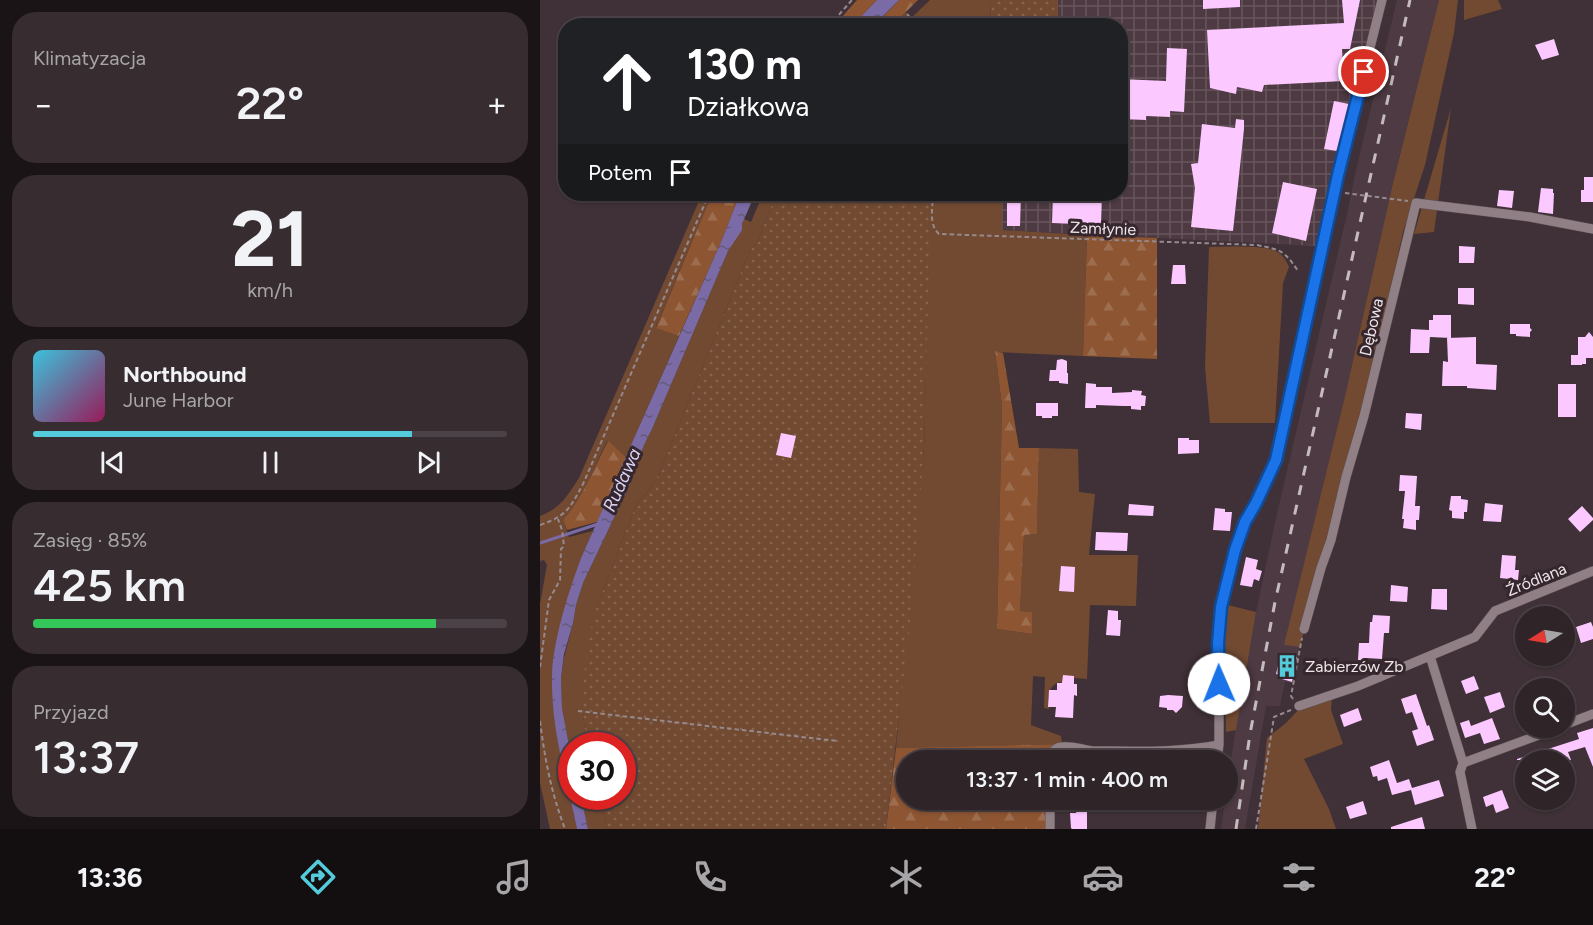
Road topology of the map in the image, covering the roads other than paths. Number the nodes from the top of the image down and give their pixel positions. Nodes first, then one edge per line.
1 (1382, 0) edge
2 (1593, 229) edge
3 (1593, 571) edge
4 (1304, 629) road end
5 (1430, 656) junction
6 (1299, 706) road end
7 (1593, 714) edge
8 (1575, 721) edge
9 (1531, 738) edge
10 (1219, 745) junction
11 (1055, 750) edge
12 (1087, 750) edge
13 (1174, 750) edge
14 (1218, 750) edge
15 (1463, 763) junction
16 (1050, 810) edge
17 (1213, 810) edge
18 (1050, 829) edge
19 (1210, 829) edge
20 (1472, 829) edge

1 - 10 street
2 - 4 street, Dębowa
3 - 5 street, Źródlana
5 - 6 street, Źródlana
5 - 15 street
7 - 8 street
9 - 15 street
10 - 13 street
10 - 14 street
11 - 12 street
15 - 20 street
16 - 18 street
17 - 19 street

